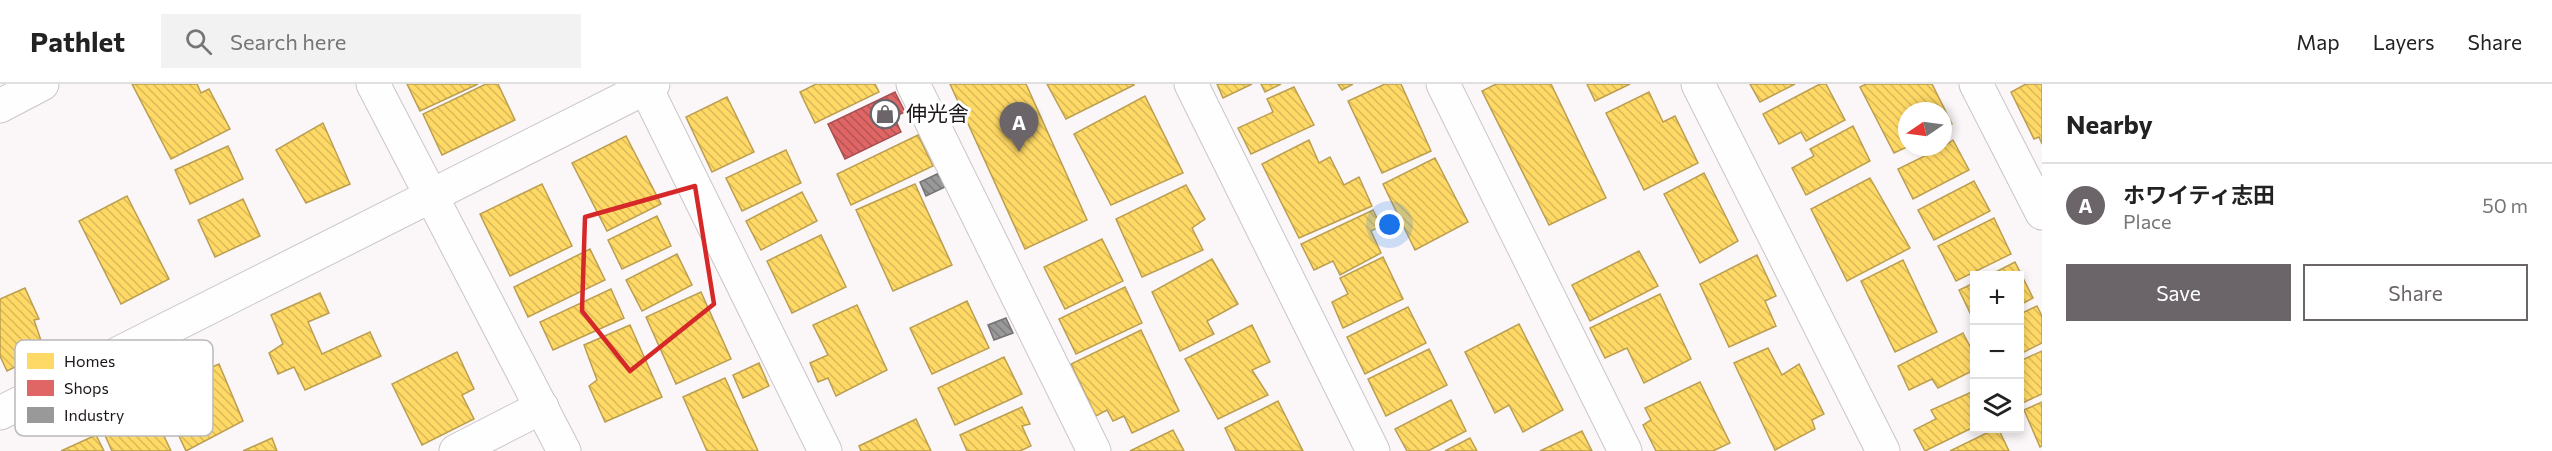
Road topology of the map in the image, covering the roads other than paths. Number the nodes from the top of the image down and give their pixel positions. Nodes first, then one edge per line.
1 (42, 84) edge
2 (373, 84) edge
3 (914, 84) edge
4 (1191, 84) edge
5 (1443, 84) edge
6 (1698, 84) edge
7 (1976, 84) edge
8 (647, 85) edge
9 (0, 106) edge
10 (431, 196) junction
11 (2042, 213) edge
12 (145, 340) edge
13 (15, 405) edge
14 (542, 407) junction
15 (0, 413) edge
16 (456, 451) edge
17 (564, 451) edge
18 (825, 451) edge
19 (1094, 451) edge
20 (1373, 451) edge
21 (1625, 451) edge
22 (1883, 451) edge

1 - 9 street
2 - 10 street
3 - 19 street
4 - 20 street
5 - 21 street
6 - 22 street
7 - 11 street
8 - 10 street
8 - 18 street
10 - 12 street
10 - 14 street
13 - 15 street
14 - 16 street
14 - 17 street

